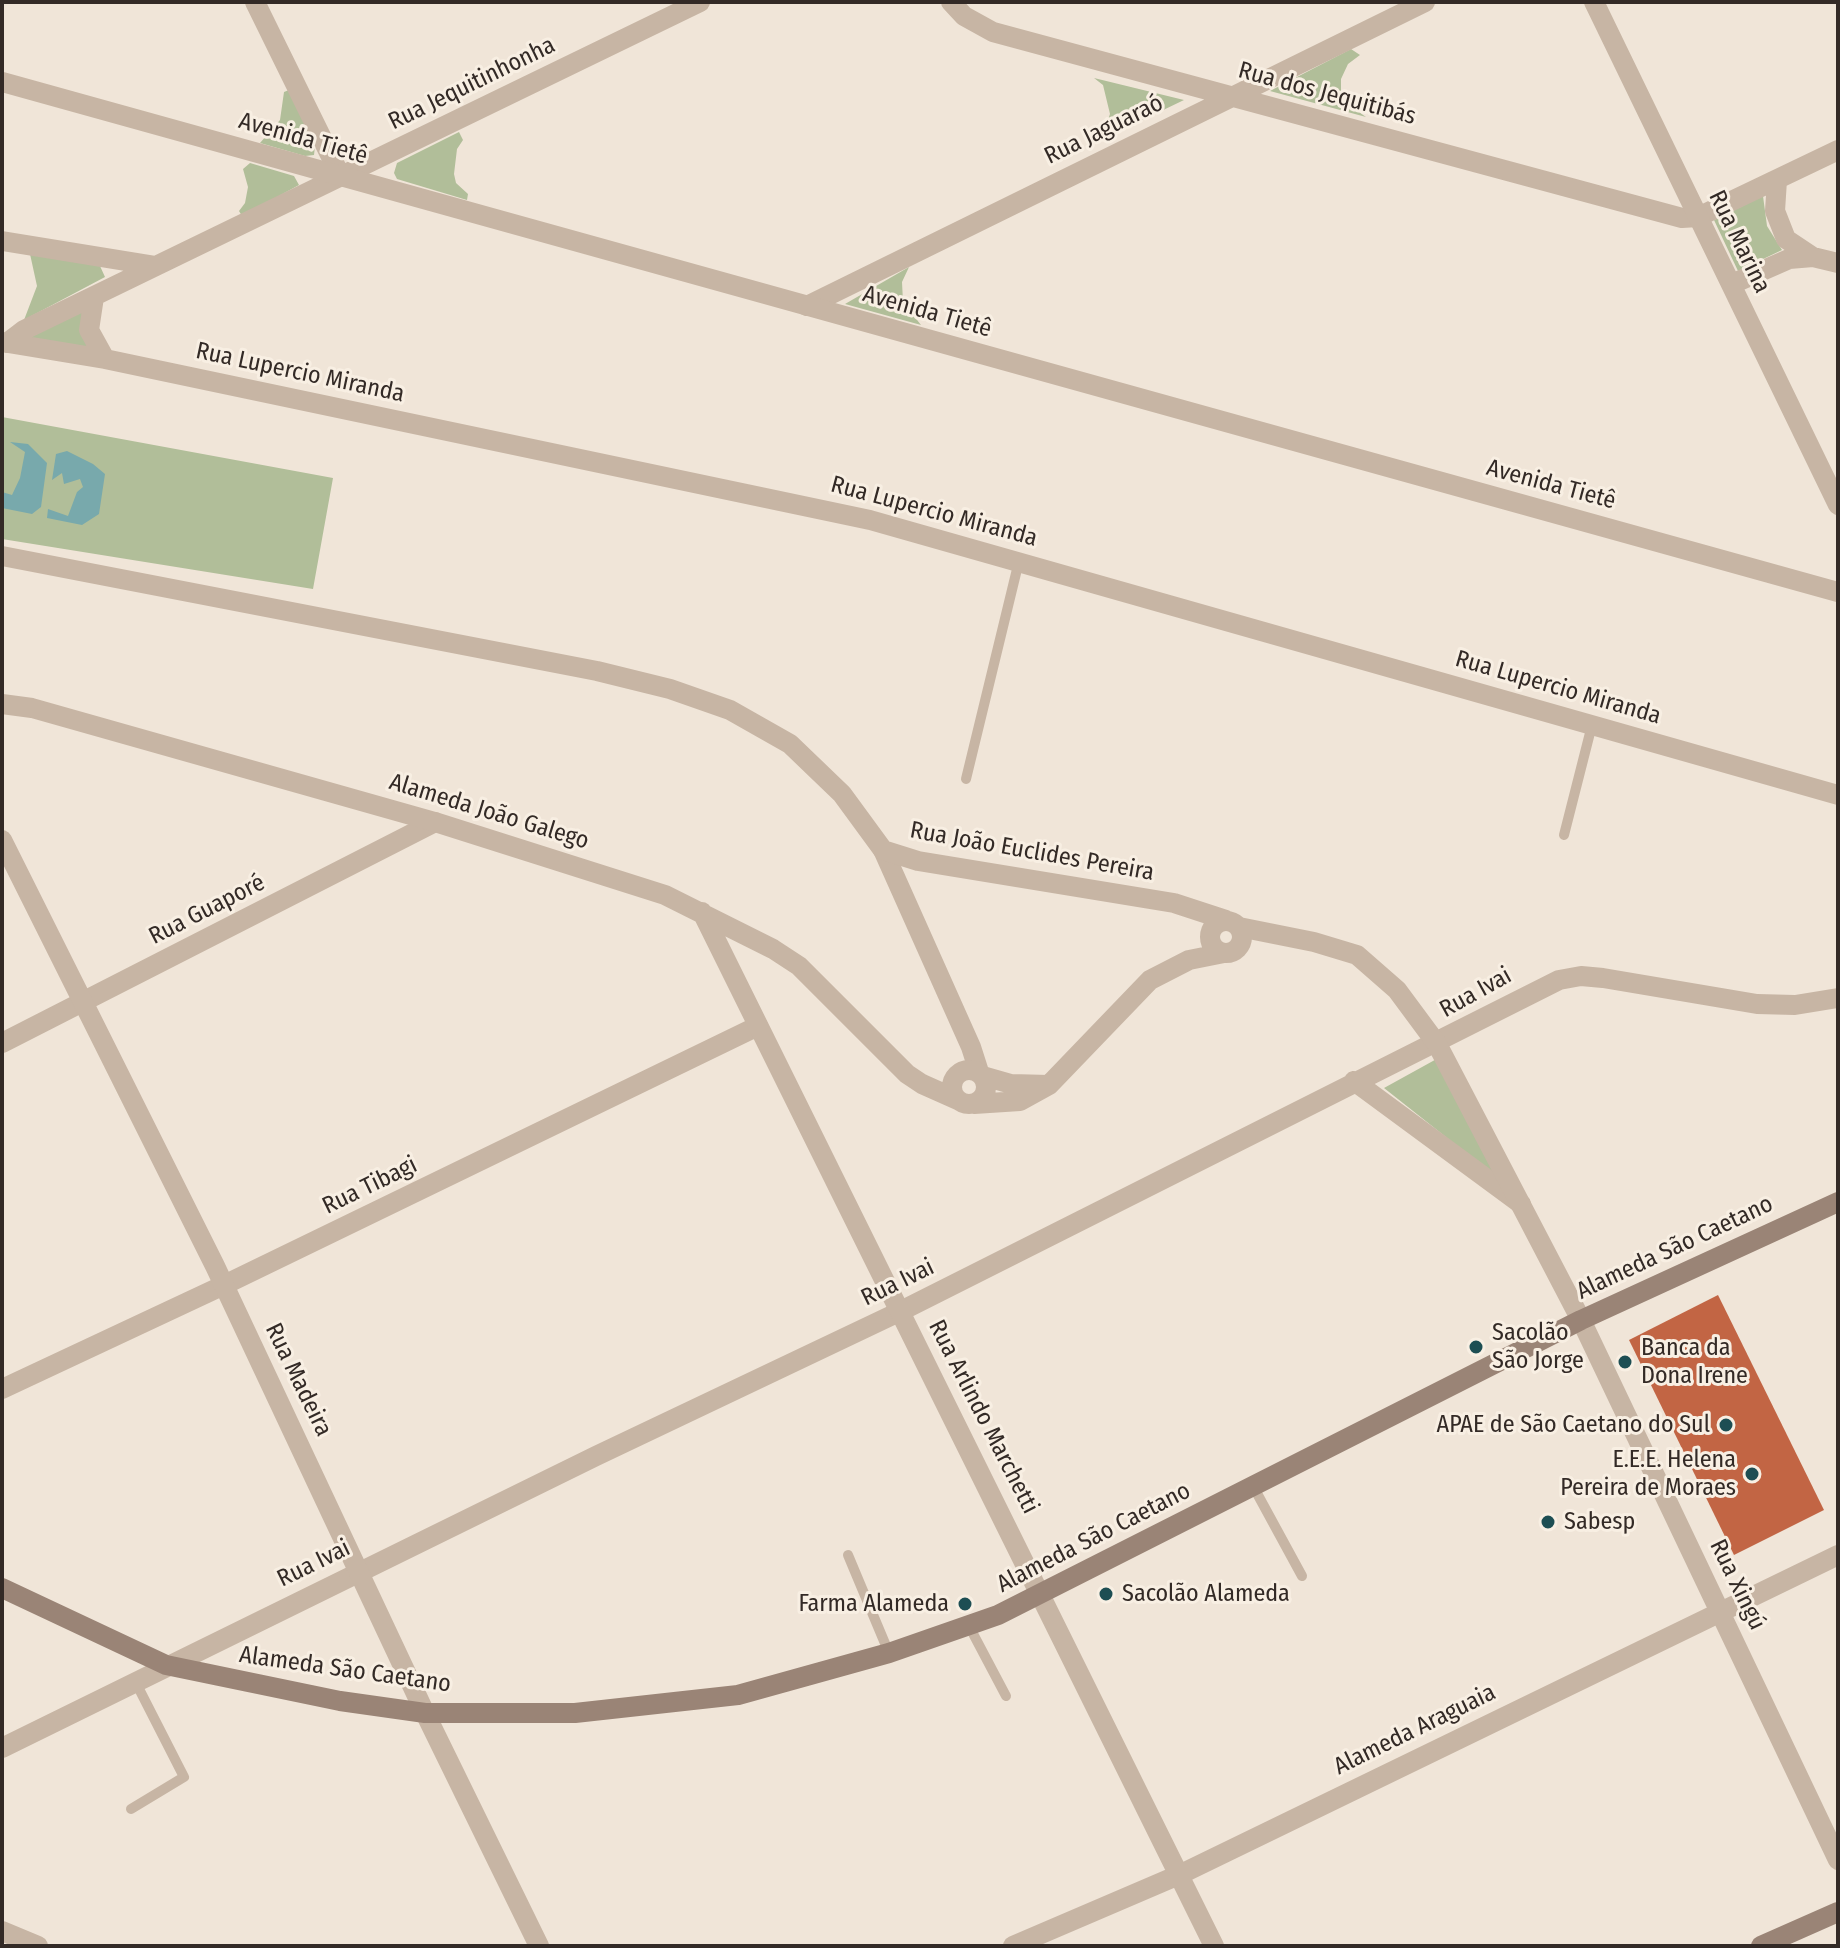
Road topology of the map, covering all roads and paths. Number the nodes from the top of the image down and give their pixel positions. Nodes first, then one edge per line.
1 (255, 2) edge
2 (700, 2) edge
3 (951, 2) edge
4 (1425, 2) edge
5 (1594, 2) edge
6 (2, 82) edge
7 (1232, 95) junction
8 (1838, 150) edge
9 (341, 177) junction
10 (1777, 180) junction
11 (1698, 217) junction
12 (2, 241) edge
13 (1813, 257) junction
14 (1838, 263) edge
15 (156, 266) junction
16 (1732, 284) junction
17 (94, 297) junction
18 (807, 306) junction
19 (5, 342) edge
20 (105, 359) junction
21 (1838, 505) edge
22 (2, 556) edge
23 (1019, 561) junction
24 (1838, 592) edge
25 (2, 704) edge
26 (1592, 725) junction
27 (966, 779) dead end
28 (1838, 795) edge
29 (435, 822) junction
30 (1564, 835) dead end
31 (2, 840) edge
32 (883, 850) junction
33 (702, 912) junction
34 (1224, 936) junction
35 (1838, 998) edge
36 (83, 1003) junction
37 (758, 1026) junction
38 (2, 1043) edge
39 (1437, 1044) junction
40 (970, 1073) junction
41 (907, 1074) junction
42 (1354, 1081) junction
43 (1049, 1085) junction
44 (966, 1102) junction
45 (1838, 1202) edge
46 (1523, 1205) junction
47 (224, 1285) junction
48 (901, 1311) junction
49 (1581, 1320) junction
50 (2, 1389) edge
51 (1253, 1486) junction
52 (848, 1555) dead end
53 (1838, 1555) edge
54 (361, 1571) junction
55 (1302, 1576) dead end
56 (2, 1588) edge
57 (1043, 1595) junction
58 (1721, 1610) junction
59 (969, 1626) junction
60 (889, 1653) junction
61 (166, 1665) junction
62 (135, 1681) junction
63 (1006, 1696) dead end
64 (425, 1713) junction
65 (2, 1748) edge
66 (131, 1809) dead end
67 (1838, 1860) edge
68 (1181, 1874) junction
69 (1838, 1912) edge
70 (2, 1931) edge
71 (38, 1946) edge
72 (539, 1946) edge
73 (1013, 1946) edge
74 (1214, 1946) edge
75 (1761, 1946) edge

1 - 9 street
2 - 9 street, Rua Jequitinhonha
3 - 7 street, Rua dos Jequitibás
4 - 7 street, Rua Jaguaraó
5 - 11 street, Rua Marina
6 - 9 street, Avenida Tietê
7 - 11 street, Rua dos Jequitibás
7 - 18 street, Rua Jaguaraó
8 - 10 street
9 - 15 street, Rua Jequitinhonha
9 - 18 street, Avenida Tietê
10 - 11 street
10 - 13 street
11 - 16 street, Rua Marina
12 - 15 street
13 - 14 street
13 - 16 street
15 - 17 street, Rua Jequitinhonha
16 - 21 street, Rua Marina
17 - 19 street, Rua Jequitinhonha
17 - 20 street
18 - 24 street, Avenida Tietê
19 - 20 street, Rua Lupercio Miranda
20 - 23 street, Rua Lupercio Miranda
22 - 32 street
23 - 26 street, Rua Lupercio Miranda
23 - 27 lane
25 - 29 street, Alameda João Galego
26 - 28 street, Rua Lupercio Miranda
26 - 30 lane
29 - 33 street, Alameda João Galego
29 - 36 street, Rua Guaporé
31 - 36 street, Rua Madeira
32 - 34 street, Rua João Euclides Pereira
32 - 40 street
33 - 37 street, Rua Arlindo Marchetti
33 - 41 street, Alameda João Galego
34 - 39 street
34 - 43 street
35 - 39 street, Rua Ivai
36 - 38 street, Rua Guaporé
36 - 47 street, Rua Madeira
37 - 47 street, Rua Tibagi
37 - 48 street, Rua Arlindo Marchetti
39 - 42 street, Rua Ivai
39 - 46 street, Rua Xingú
40 - 41 street
40 - 43 street
40 - 44 street
40 - 44 street
41 - 44 street, Alameda João Galego
42 - 46 street, Rua Xingú
42 - 48 street, Rua Ivai
43 - 44 street
45 - 49 main road, Alameda São Caetano
46 - 49 street, Rua Xingú
47 - 50 street, Rua Tibagi
47 - 54 street, Rua Madeira
48 - 54 street, Rua Ivai
48 - 57 street, Rua Arlindo Marchetti
49 - 51 main road, Alameda São Caetano
49 - 58 street, Rua Xingú
51 - 55 lane
51 - 57 main road, Alameda São Caetano
52 - 60 lane
53 - 58 street, Alameda Araguaia
54 - 61 street, Rua Ivai
54 - 64 street, Rua Madeira
56 - 61 main road, Alameda São Caetano
57 - 59 main road, Alameda São Caetano
57 - 68 street, Rua Arlindo Marchetti
58 - 67 street, Rua Xingú
58 - 68 street, Alameda Araguaia
59 - 60 main road, Alameda São Caetano
59 - 63 lane
60 - 64 main road, Alameda São Caetano
61 - 62 street, Rua Ivai
61 - 64 main road, Alameda São Caetano
62 - 65 street, Rua Ivai
62 - 66 lane
64 - 72 street, Rua Madeira
68 - 73 street, Alameda Araguaia
68 - 74 street, Rua Arlindo Marchetti
69 - 75 main road
70 - 71 street

